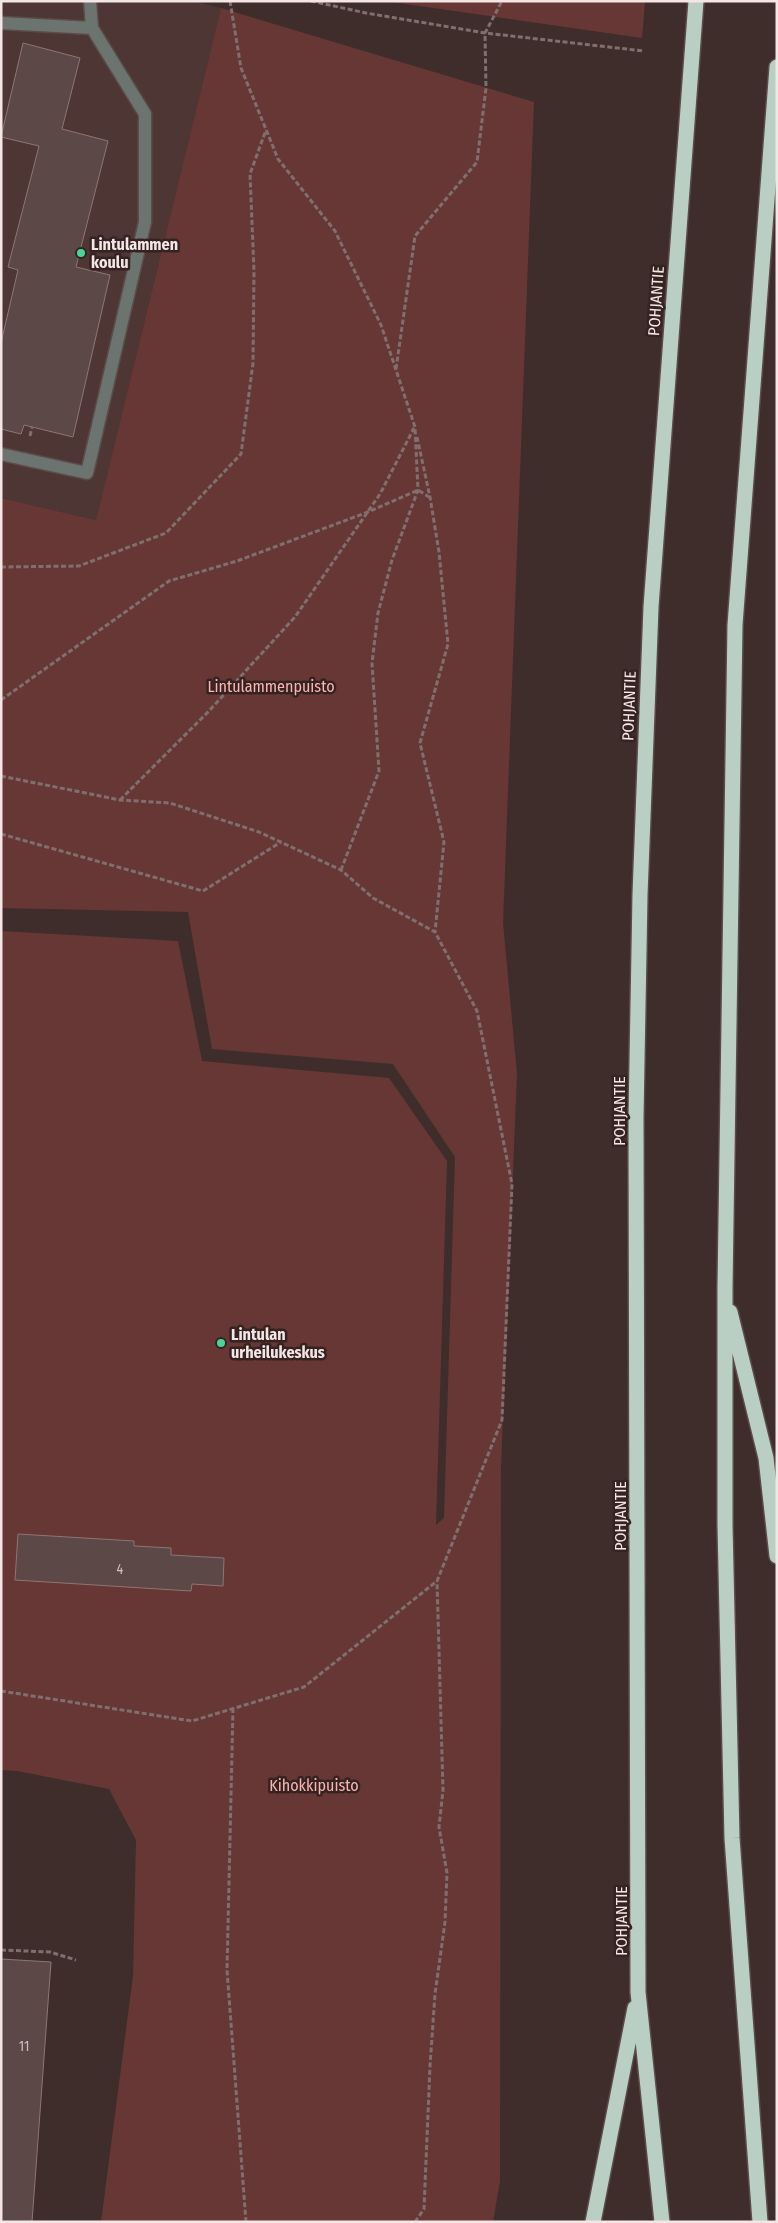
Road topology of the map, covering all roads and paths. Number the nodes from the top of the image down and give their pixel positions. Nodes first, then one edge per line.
1 (90, 1) edge
2 (230, 1) edge
3 (311, 1) edge
4 (502, 1) edge
5 (696, 1) edge
6 (1, 23) edge
7 (92, 28) junction
8 (486, 33) junction
9 (644, 51) dead end
10 (777, 67) edge
11 (266, 130) junction
12 (396, 370) junction
13 (414, 427) junction
14 (1, 454) edge
15 (418, 490) junction
16 (430, 497) junction
17 (368, 512) junction
18 (1, 567) edge
19 (1, 700) edge
20 (1, 776) edge
21 (120, 800) junction
22 (1, 834) edge
23 (282, 842) junction
24 (340, 870) junction
25 (435, 932) junction
26 (725, 1288) junction
27 (777, 1556) edge
28 (437, 1581) junction
29 (1, 1691) edge
30 (233, 1708) junction
31 (1, 1950) edge
32 (76, 1960) dead end
33 (638, 1992) junction
34 (246, 2222) edge
35 (415, 2222) edge
36 (593, 2222) edge
37 (662, 2222) edge
38 (760, 2222) edge

1 - 7 lane
2 - 11 path
3 - 8 path
4 - 8 path
5 - 33 highway, POHJANTIE
6 - 7 lane
7 - 14 lane
8 - 9 path
8 - 12 path
10 - 26 highway
11 - 12 path
11 - 18 path
12 - 13 path
13 - 15 path
13 - 16 path
13 - 17 path
15 - 16 path
15 - 17 path
15 - 24 path
16 - 25 path
17 - 19 path
17 - 21 path
20 - 21 path
21 - 23 path
22 - 23 path
23 - 24 path
24 - 25 path
25 - 28 path
26 - 27 highway
26 - 38 highway
28 - 30 path
28 - 35 path
29 - 30 path
30 - 34 path
31 - 32 path
33 - 36 highway
33 - 37 highway, POHJANTIE

